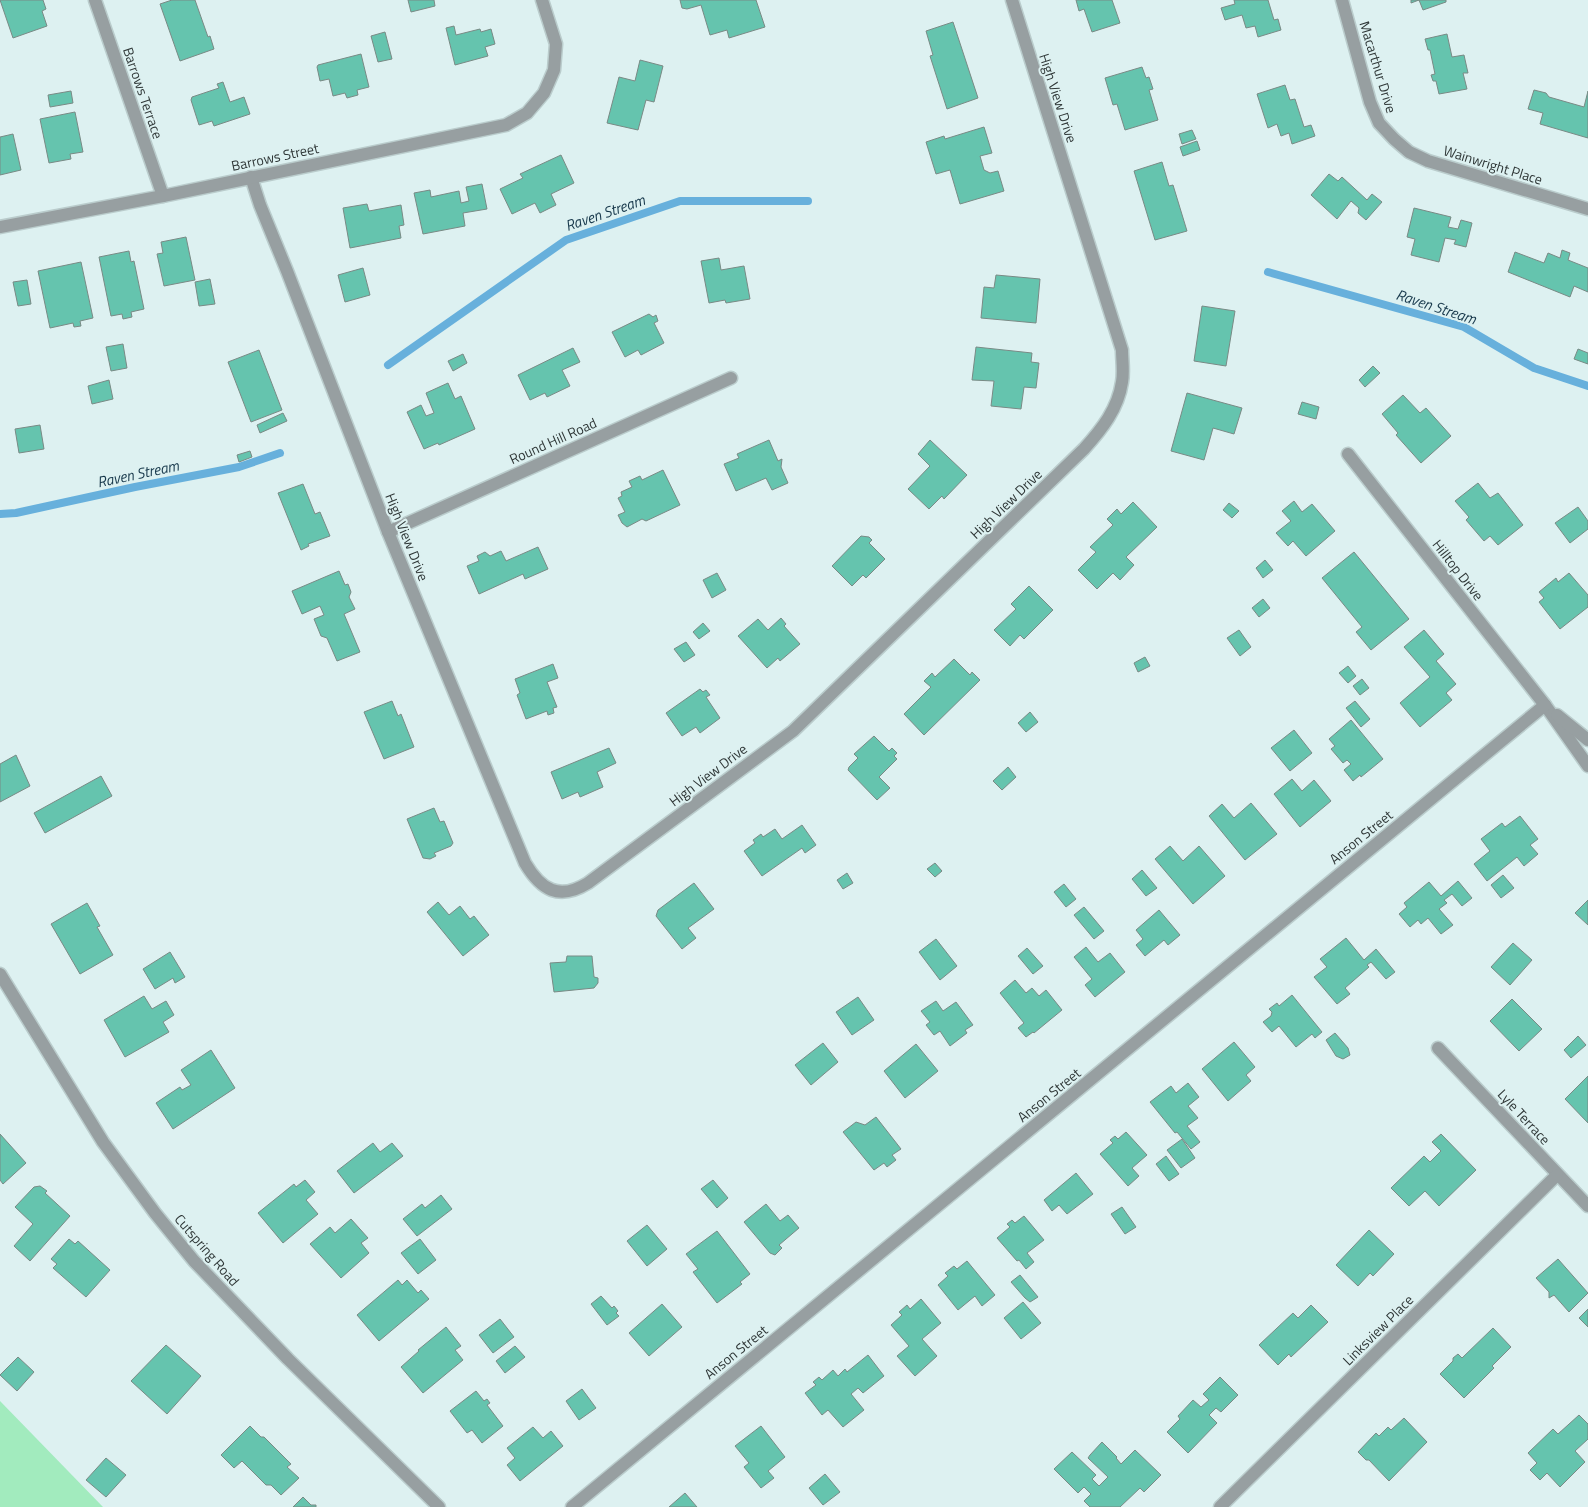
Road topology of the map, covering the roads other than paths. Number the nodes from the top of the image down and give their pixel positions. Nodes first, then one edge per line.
1 (95, 0) edge
2 (542, 0) edge
3 (1012, 0) edge
4 (1342, 0) edge
5 (1394, 139) joint
6 (251, 177) junction
7 (163, 196) junction
8 (1588, 209) edge
9 (0, 227) edge
10 (731, 378) dead end
11 (1348, 454) dead end
12 (388, 532) junction
13 (1545, 705) junction
14 (1588, 740) edge
15 (1588, 766) edge
16 (0, 974) edge
17 (1438, 1048) dead end
18 (1557, 1175) junction
19 (1588, 1206) edge
20 (439, 1507) edge
21 (572, 1507) edge
22 (1220, 1507) edge

1 - 7 street, Barrows Terrace
2 - 6 street, Barrows Street
3 - 12 street, High View Drive
4 - 5 street, Macarthur Drive
5 - 8 street, Wainwright Place
6 - 7 street, Barrows Street
6 - 12 street, High View Drive
7 - 9 street, Barrows Street
10 - 12 street, Round Hill Road
11 - 13 street, Hilltop Drive
13 - 14 street, Hilltop Drive
13 - 15 street, Hilltop Drive
13 - 21 street, Anson Street
16 - 20 street, Cutspring Road
17 - 18 street, Lyle Terrace
18 - 19 street, Lyle Terrace
18 - 22 street, Linksview Place

